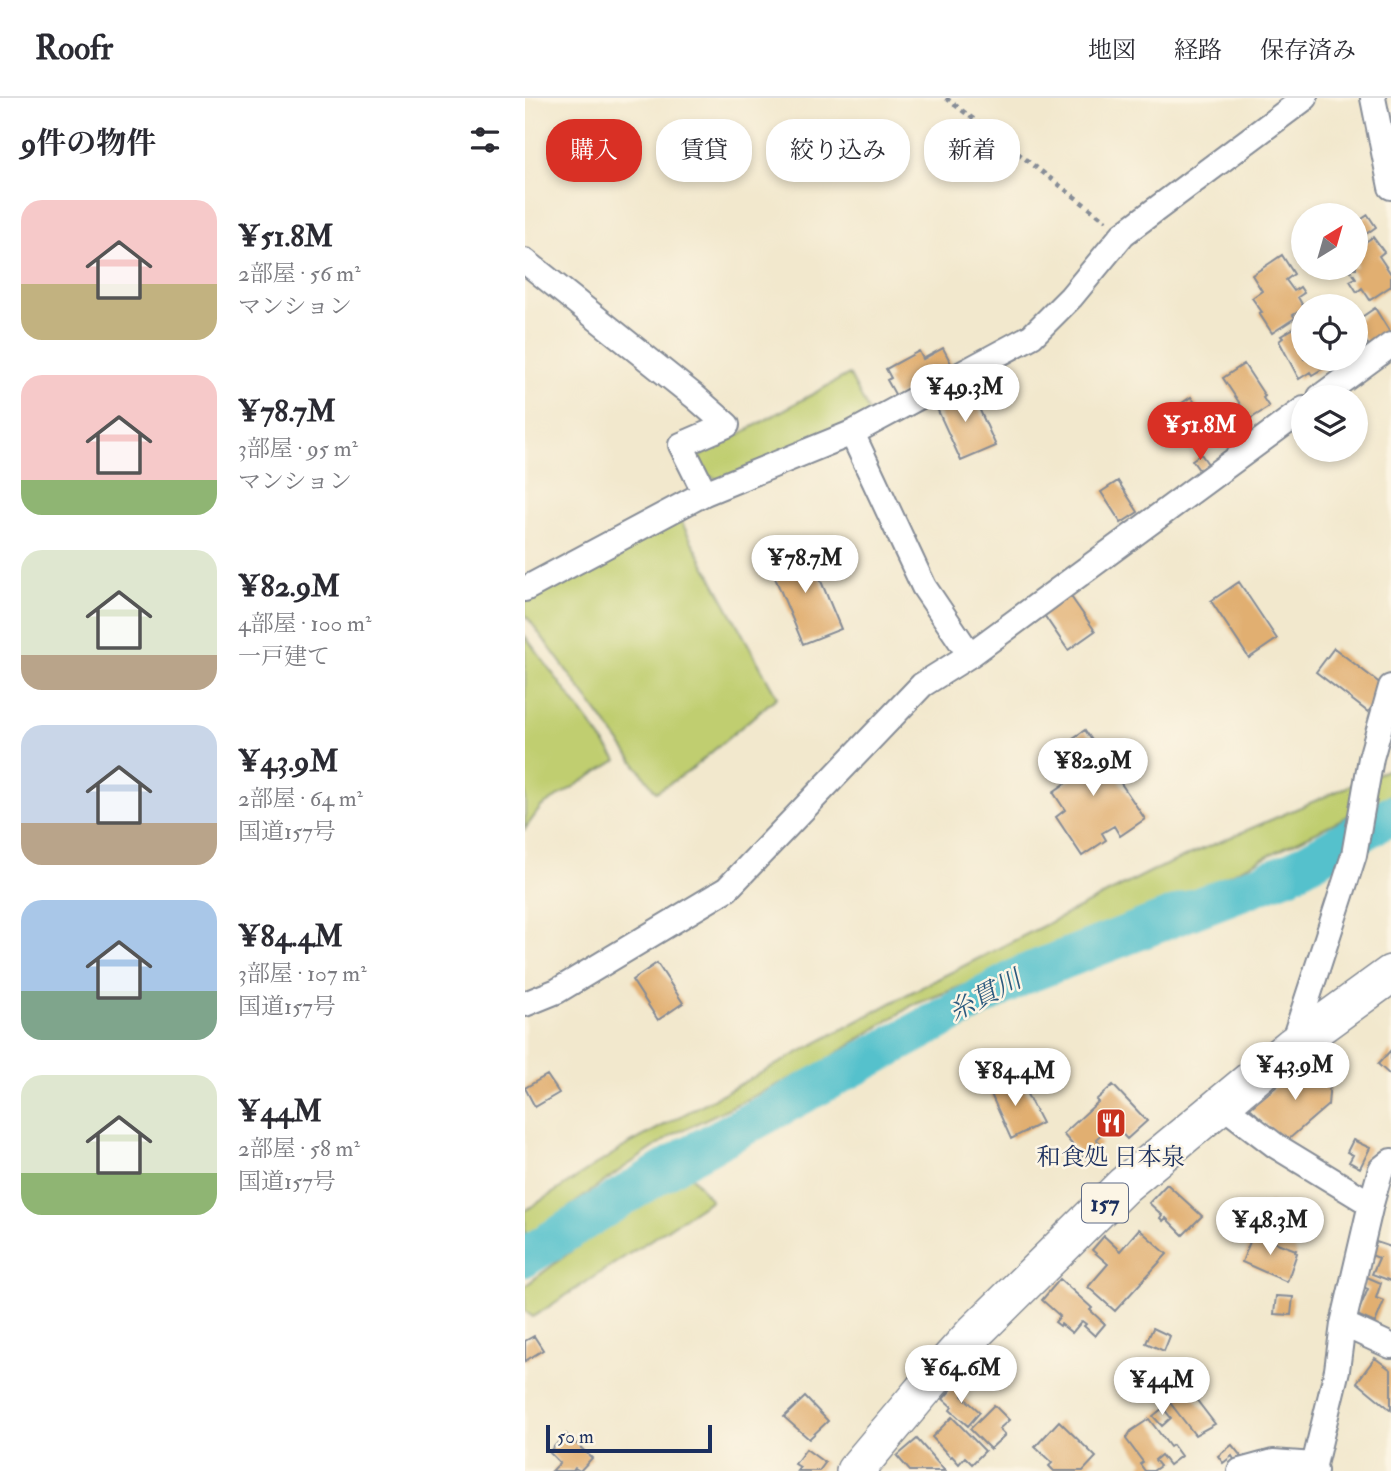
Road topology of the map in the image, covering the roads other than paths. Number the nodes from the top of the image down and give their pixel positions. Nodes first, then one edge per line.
1 (1305, 98) edge
2 (1373, 98) edge
3 (1391, 187) edge
4 (525, 261) edge
5 (1391, 345) edge
6 (1336, 385) edge
7 (1291, 419) edge
8 (852, 433) junction
9 (705, 493) junction
10 (525, 589) edge
11 (970, 655) junction
12 (1391, 687) edge
13 (1391, 974) edge
14 (525, 1004) edge
15 (1292, 1046) junction
16 (1222, 1105) junction
17 (1391, 1161) edge
18 (1371, 1204) junction
19 (1343, 1324) junction
20 (1391, 1346) edge
21 (1315, 1468) edge
22 (855, 1471) edge
23 (1240, 1471) edge

1 - 8 street
2 - 3 street
4 - 9 street
5 - 6 street
7 - 11 street
8 - 9 street
8 - 11 street
9 - 10 street
11 - 14 street
12 - 15 street
13 - 15 highway, 157
15 - 16 highway, 157
16 - 18 street
16 - 22 highway, 157
17 - 18 street
18 - 19 street
19 - 20 street
19 - 21 street
21 - 23 street

